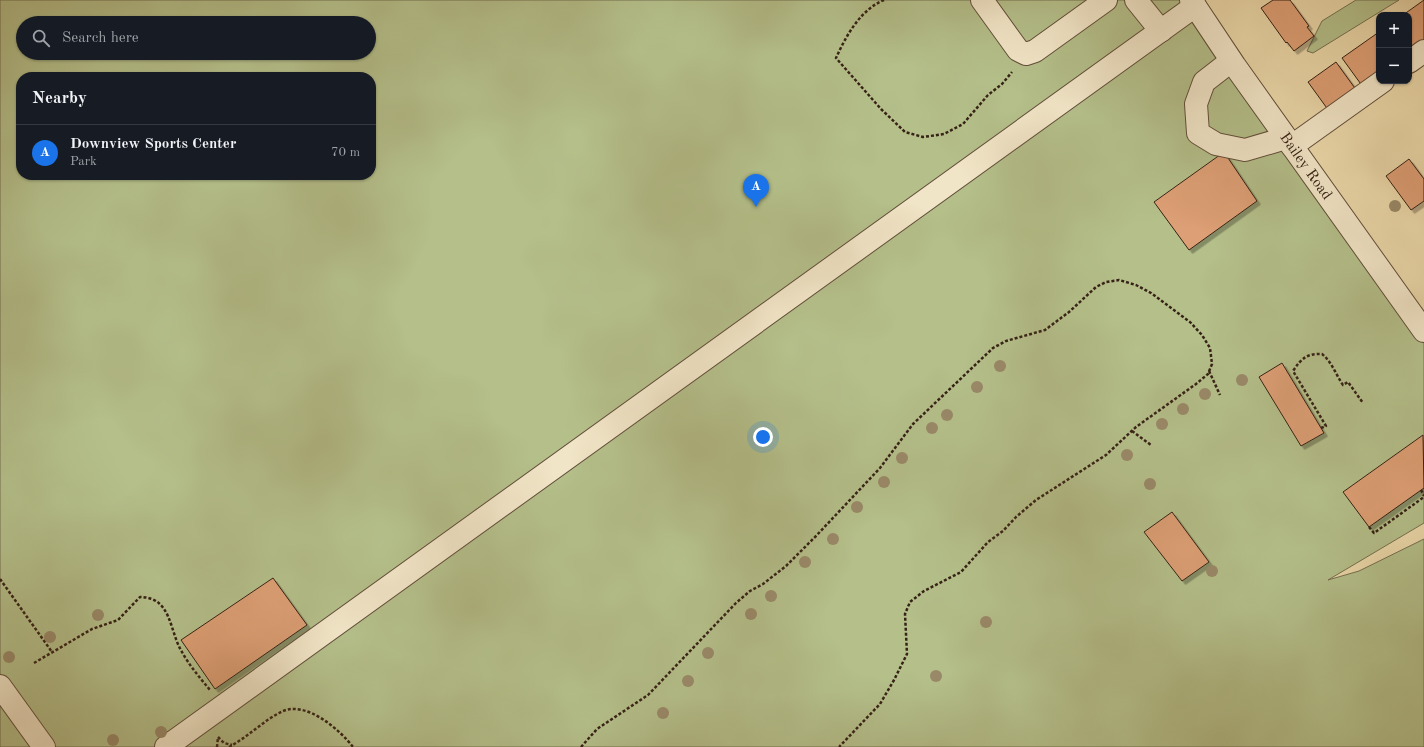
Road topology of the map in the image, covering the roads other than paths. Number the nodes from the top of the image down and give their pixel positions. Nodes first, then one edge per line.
1 (982, 0) edge
2 (1106, 0) edge
3 (1136, 0) edge
4 (1193, 3) edge
5 (1161, 32) junction
6 (1424, 51) edge
7 (1412, 60) edge
8 (1231, 61) junction
9 (1377, 84) edge
10 (1289, 142) junction
11 (1424, 331) edge
12 (0, 686) edge
13 (44, 747) edge
14 (166, 747) edge

1 - 2 street
3 - 5 street
4 - 5 street
4 - 8 street, Bailey Road
5 - 14 street
6 - 7 street
8 - 10 street, Bailey Road
8 - 10 street
9 - 10 street
10 - 11 street, Bailey Road
12 - 13 street

